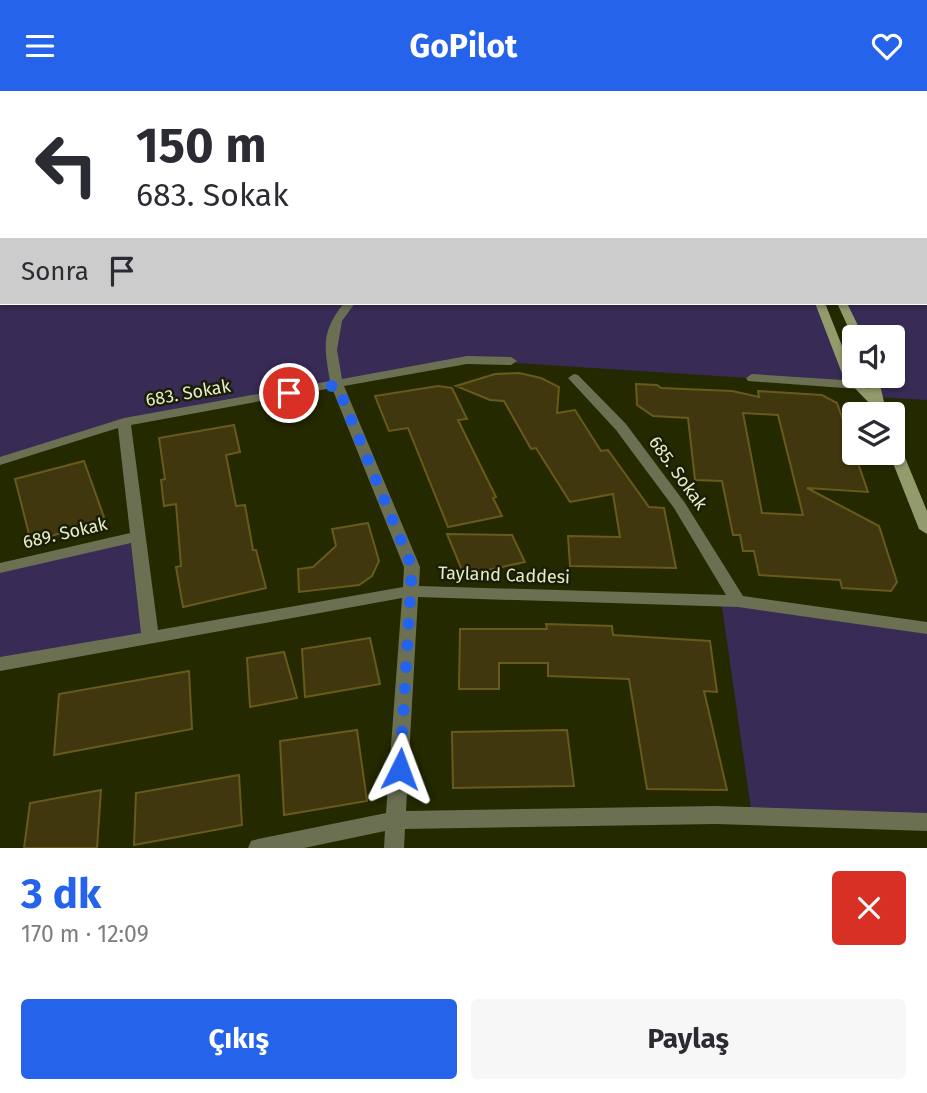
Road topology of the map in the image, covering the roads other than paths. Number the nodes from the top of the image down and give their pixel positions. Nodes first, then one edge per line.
1 (348, 305) edge
2 (821, 305) edge
3 (843, 305) edge
4 (852, 325) edge
5 (842, 353) edge
6 (511, 361) dead end
7 (574, 378) dead end
8 (752, 378) dead end
9 (842, 381) edge
10 (337, 385) junction
11 (860, 388) edge
12 (873, 402) edge
13 (124, 422) junction
14 (0, 461) edge
15 (901, 465) edge
16 (927, 529) edge
17 (139, 536) junction
18 (0, 568) edge
19 (410, 591) junction
20 (738, 600) junction
21 (927, 628) edge
22 (150, 636) junction
23 (0, 664) edge
24 (397, 820) junction
25 (927, 822) edge
26 (258, 848) edge
27 (394, 848) edge

1 - 10 street
2 - 5 main road
3 - 4 main road
6 - 10 street, 683. Sokak
7 - 20 street, 685. Sokak
8 - 9 street
10 - 13 street, 683. Sokak
10 - 19 street
11 - 12 main road
13 - 14 street, 683. Sokak
13 - 17 street
15 - 16 main road
17 - 18 street, 689. Sokak
17 - 22 street
19 - 20 street, Tayland Caddesi
19 - 22 street, Tayland Caddesi
19 - 24 street
20 - 21 street, Tayland Caddesi
22 - 23 street, Tayland Caddesi
24 - 25 street
24 - 26 street
24 - 27 street

